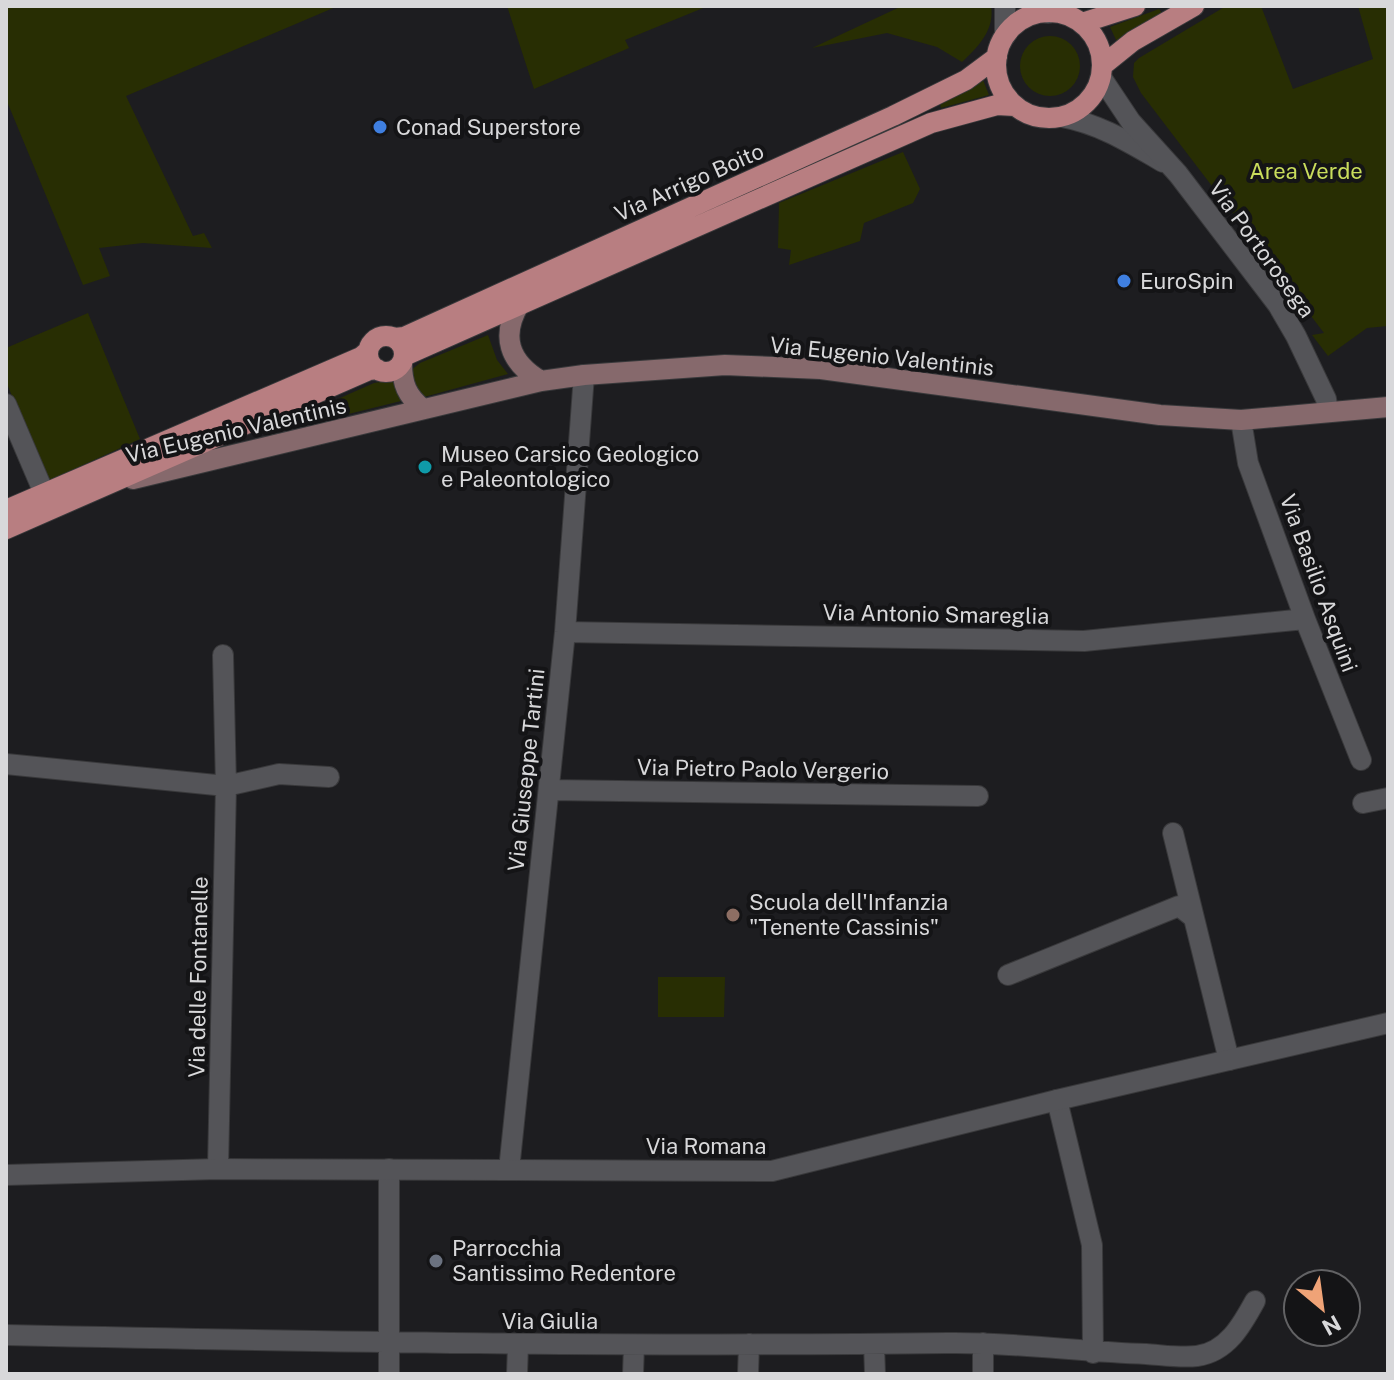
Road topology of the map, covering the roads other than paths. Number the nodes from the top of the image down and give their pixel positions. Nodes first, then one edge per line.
1 (1005, 6) edge
2 (1135, 6) edge
3 (1194, 6) edge
4 (1046, 9) edge
5 (1082, 23) junction
6 (1005, 36) junction
7 (997, 57) junction
8 (1102, 72) junction
9 (1015, 106) junction
10 (1062, 117) junction
11 (1167, 163) junction
12 (520, 303) junction
13 (400, 352) junction
14 (372, 360) junction
15 (584, 375) junction
16 (541, 381) junction
17 (6, 404) edge
18 (1388, 407) edge
19 (423, 409) junction
20 (1328, 412) junction
21 (1241, 420) junction
22 (99, 479) junction
23 (44, 493) junction
24 (6, 510) edge
25 (6, 529) edge
26 (1305, 619) junction
27 (565, 632) junction
28 (223, 655) dead end
29 (1361, 760) dead end
30 (6, 764) edge
31 (329, 777) dead end
32 (226, 786) junction
33 (549, 790) junction
34 (978, 796) dead end
35 (1388, 798) edge
36 (1363, 803) dead end
37 (1173, 833) dead end
38 (1193, 917) junction
39 (1008, 975) dead end
40 (1388, 1023) edge
41 (1229, 1060) junction
42 (1057, 1100) junction
43 (218, 1169) junction
44 (389, 1169) junction
45 (509, 1170) junction
46 (6, 1175) edge
47 (1255, 1301) dead end
48 (6, 1335) edge
49 (390, 1343) junction
50 (983, 1343) junction
51 (749, 1344) junction
52 (874, 1344) junction
53 (518, 1345) junction
54 (634, 1345) junction
55 (1093, 1353) junction
56 (389, 1374) edge
57 (517, 1374) edge
58 (633, 1374) edge
59 (748, 1374) edge
60 (875, 1374) edge
61 (983, 1374) edge

1 - 6 street
2 - 5 main road
3 - 8 main road
4 - 5 main road
4 - 6 main road
5 - 8 main road
6 - 7 main road
7 - 9 main road
7 - 13 main road, Via Arrigo Boito
8 - 10 main road
8 - 11 street, Via Portorosega
9 - 10 main road, Via Arrigo Boito
9 - 12 main road, Via Arrigo Boito
10 - 11 street, Via Portorosega
11 - 20 street, Via Portorosega
12 - 13 main road, Via Arrigo Boito
12 - 16 main road
13 - 14 main road
13 - 14 main road
13 - 19 main road
14 - 22 main road
15 - 16 main road, Via Eugenio Valentinis
15 - 21 main road, Via Eugenio Valentinis
15 - 27 street, Via Giuseppe Tartini
16 - 19 main road, Via Eugenio Valentinis
17 - 23 street
18 - 20 main road, Via Eugenio Valentinis
19 - 22 main road, Via Eugenio Valentinis
20 - 21 main road, Via Eugenio Valentinis
21 - 26 street, Via Basilio Asquini
22 - 23 main road, Via Eugenio Valentinis
22 - 25 main road, Via Eugenio Valentinis
23 - 24 main road, Via Eugenio Valentinis
26 - 27 street, Via Antonio Smareglia
26 - 29 street, Via Basilio Asquini
27 - 33 street, Via Giuseppe Tartini
28 - 32 street, Via delle Fontanelle
30 - 32 street
31 - 32 street
32 - 43 street, Via delle Fontanelle
33 - 34 street, Via Pietro Paolo Vergerio
33 - 45 street, Via Giuseppe Tartini
35 - 36 street
37 - 38 street
38 - 39 street
38 - 41 street
40 - 41 street, Via Romana
41 - 42 street, Via Romana
42 - 45 street, Via Romana
42 - 55 street
43 - 44 street, Via Romana
43 - 46 street, Via Romana
44 - 45 street, Via Romana
44 - 49 street
47 - 55 street, Via Giulia
48 - 49 street, Via Giulia
49 - 53 street, Via Giulia
49 - 56 street
50 - 52 street, Via Giulia
50 - 55 street, Via Giulia
50 - 61 street
51 - 52 street, Via Giulia
51 - 54 street, Via Giulia
51 - 59 street
52 - 60 street
53 - 54 street, Via Giulia
53 - 57 street
54 - 58 street

